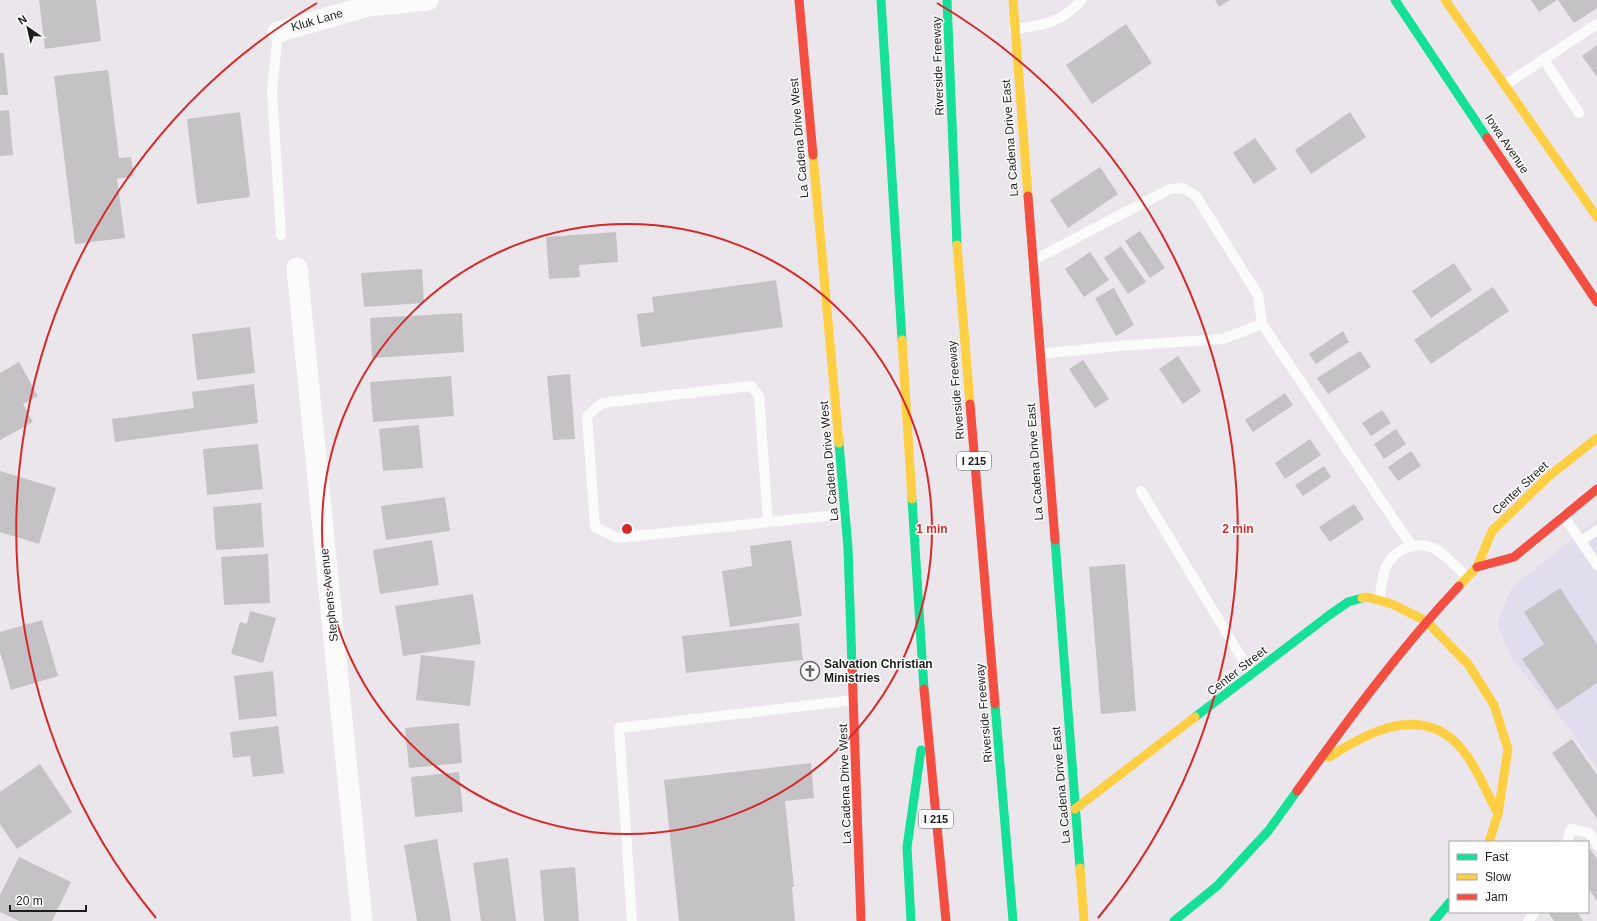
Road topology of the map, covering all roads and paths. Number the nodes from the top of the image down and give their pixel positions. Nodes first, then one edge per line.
1 (428, 0) edge
2 (799, 0) edge
3 (881, 0) edge
4 (947, 0) edge
5 (1013, 0) edge
6 (1082, 0) edge
7 (1395, 0) edge
8 (1445, 0) edge
9 (1597, 24) edge
10 (1014, 30) junction
11 (278, 32) joint
12 (1544, 60) junction
13 (1505, 85) junction
14 (1579, 113) dead end
15 (1597, 217) edge
16 (281, 235) dead end
17 (1032, 261) junction
18 (297, 268) dead end
19 (1597, 302) edge
20 (1262, 324) junction
21 (1039, 354) junction
22 (1597, 438) edge
23 (1597, 489) edge
24 (1141, 491) dead end
25 (846, 514) junction
26 (1563, 515) junction
27 (768, 522) junction
28 (1597, 530) edge
29 (1581, 541) junction
30 (1411, 546) junction
31 (1597, 565) edge
32 (1477, 567) junction
33 (1468, 577) junction
34 (1379, 600) junction
35 (1426, 621) junction
36 (1252, 675) junction
37 (854, 700) junction
38 (926, 717) junction
39 (1316, 765) junction
40 (1075, 809) junction
41 (1498, 814) junction
42 (1488, 841) edge
43 (1567, 841) edge
44 (1597, 845) edge
45 (1449, 903) edge
46 (1534, 913) edge
47 (362, 921) edge
48 (632, 921) edge
49 (861, 921) edge
50 (911, 921) edge
51 (946, 921) edge
52 (1014, 921) edge
53 (1084, 921) edge
54 (1174, 921) edge
55 (1434, 921) edge
56 (1528, 921) edge

1 - 11 street, Kluk Lane
2 - 25 main road, La Cadena Drive West
3 - 38 main road, I 215
4 - 52 main road, Riverside Freeway / I 215
5 - 10 main road, La Cadena Drive East
6 - 10 lane
7 - 19 main road, Iowa Avenue
8 - 13 main road
9 - 12 lane
10 - 17 main road, La Cadena Drive East
11 - 16 lane
12 - 13 lane
12 - 14 lane
13 - 15 main road
17 - 20 lane
17 - 21 main road, La Cadena Drive East
18 - 47 street, Stephens Avenue
20 - 21 lane
20 - 30 lane
21 - 40 main road, La Cadena Drive East
22 - 32 main road, Center Street
23 - 26 main road
24 - 36 lane
25 - 27 lane
25 - 37 main road, La Cadena Drive West
26 - 29 lane
26 - 32 main road
27 - 27 lane
28 - 29 lane
29 - 31 lane
30 - 33 lane
30 - 34 lane
32 - 33 main road, Center Street
33 - 35 main road, Center Street
34 - 35 main road, Center Street
34 - 36 main road, Center Street
35 - 39 main road, Center Street
35 - 41 main road
36 - 40 main road, Center Street
37 - 48 lane
37 - 49 main road, La Cadena Drive West
38 - 50 main road
38 - 51 main road, I 215
39 - 41 main road
39 - 54 main road, Center Street
40 - 53 main road, La Cadena Drive East
41 - 42 main road
43 - 44 lane
45 - 55 main road
46 - 56 lane

